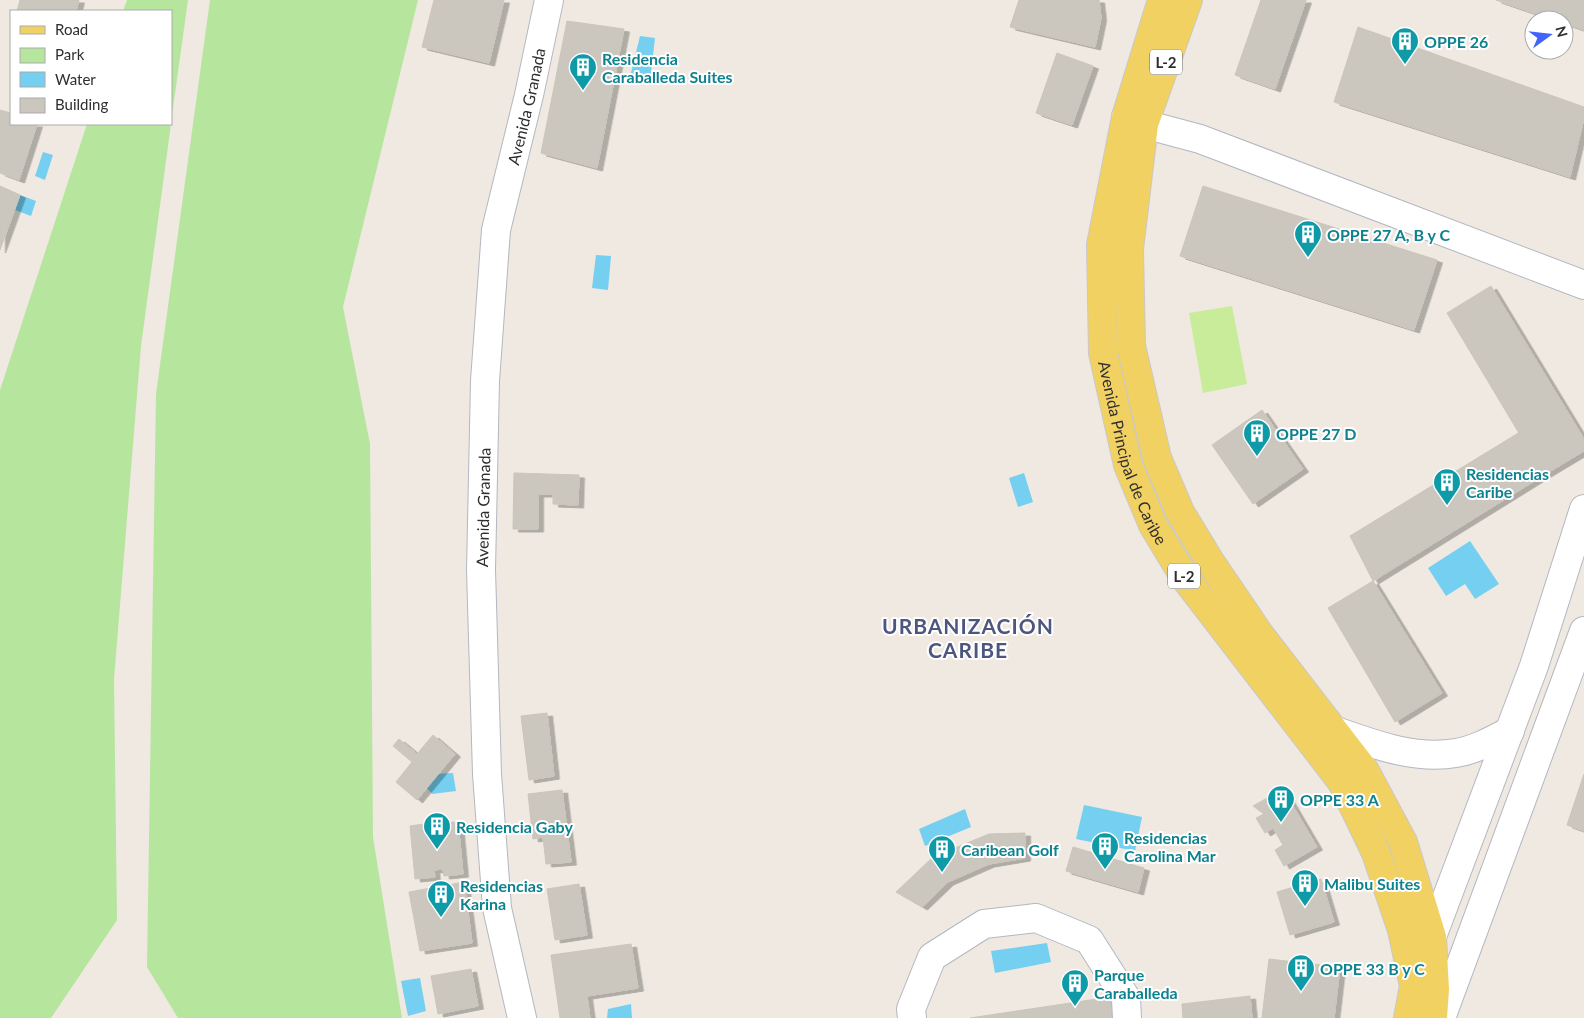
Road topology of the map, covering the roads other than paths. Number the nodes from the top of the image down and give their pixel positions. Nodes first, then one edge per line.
1 (549, 0) edge
2 (1162, 0) edge
3 (1188, 0) edge
4 (1135, 121) junction
5 (1584, 285) edge
6 (1584, 509) edge
7 (1584, 631) edge
8 (1333, 730) junction
9 (1510, 731) junction
10 (1432, 937) junction
11 (1414, 986) junction
12 (522, 1018) edge
13 (912, 1018) edge
14 (1127, 1018) edge
15 (1408, 1018) edge
16 (1433, 1018) edge
17 (1441, 1018) edge

1 - 12 street, Avenida Granada
2 - 4 main road, Avenida Principal de Caribe / L-2
3 - 4 main road, Avenida Principal de Caribe / L-2
4 - 5 street
4 - 8 main road, Avenida Principal de Caribe / L-2
4 - 11 main road, Avenida Principal de Caribe / L-2
6 - 9 street
7 - 17 street
8 - 9 street
8 - 10 main road, Avenida Principal de Caribe / L-2
9 - 10 street
10 - 11 street
10 - 16 main road, Avenida Principal de Caribe / L-2
11 - 15 main road, Avenida Principal de Caribe / L-2
13 - 14 street

